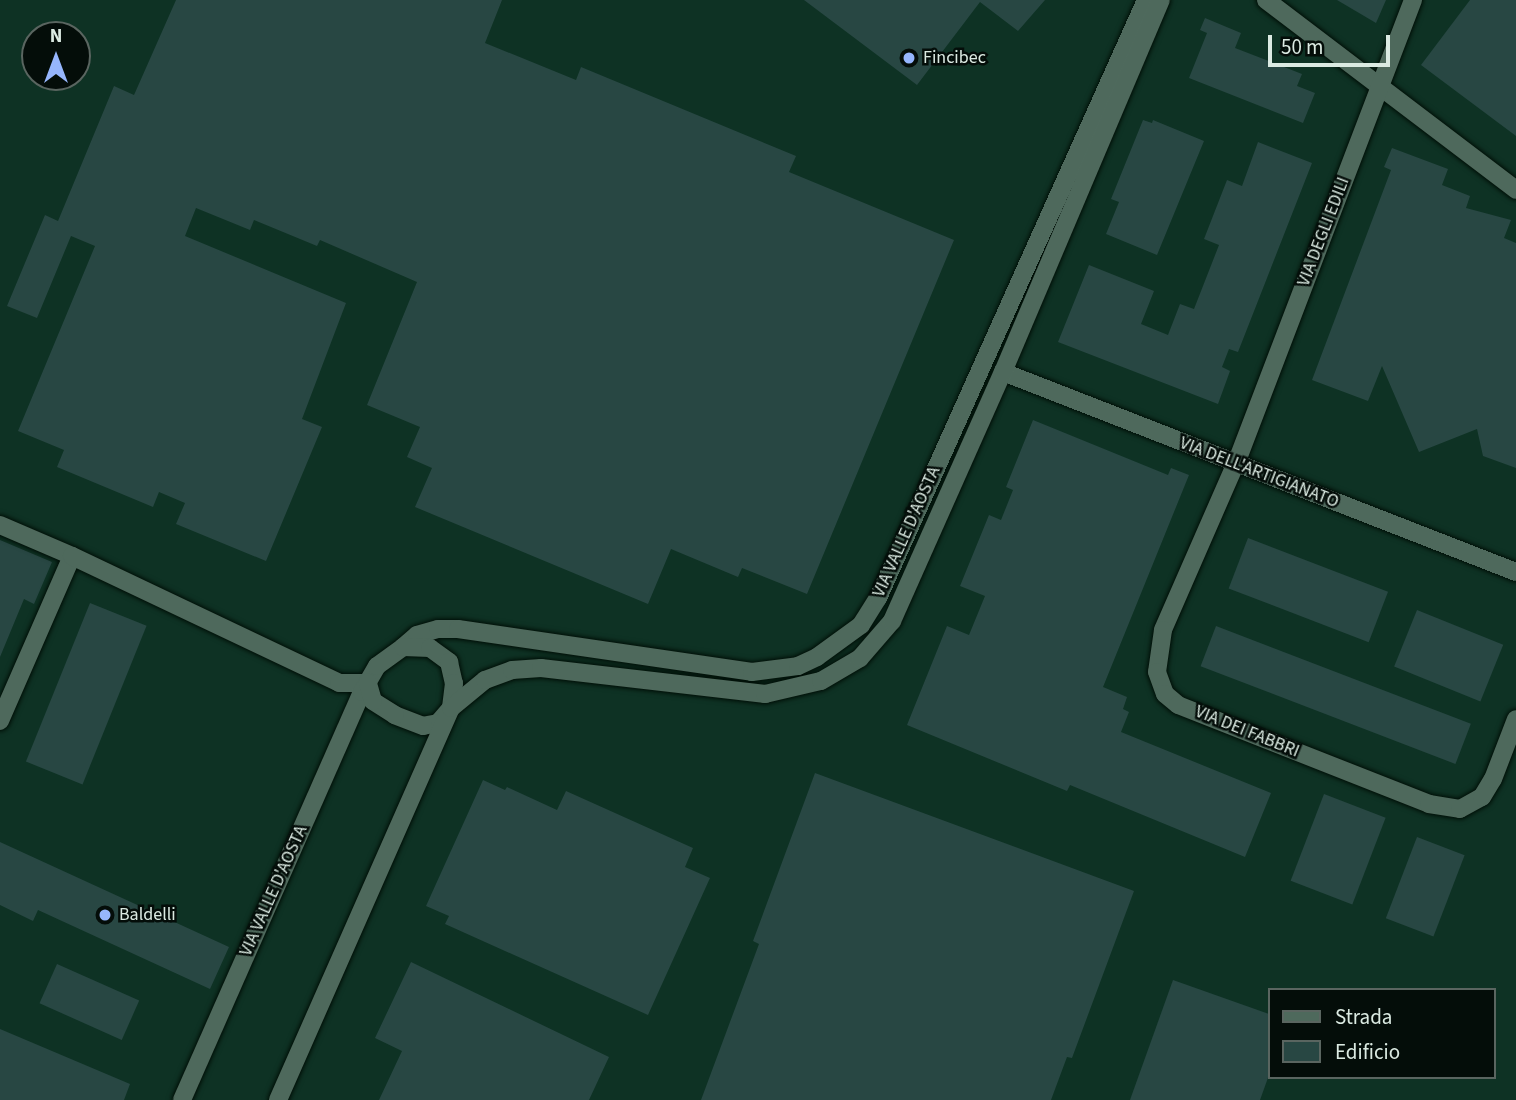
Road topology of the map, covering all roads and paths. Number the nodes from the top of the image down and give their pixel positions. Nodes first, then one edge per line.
1 (1146, 0) edge
2 (1161, 0) edge
3 (1266, 0) edge
4 (1413, 0) edge
5 (1380, 85) junction
6 (1516, 190) edge
7 (1003, 372) junction
8 (1235, 465) junction
9 (0, 525) edge
10 (72, 556) junction
11 (1516, 572) edge
12 (402, 647) junction
13 (368, 683) junction
14 (452, 708) junction
15 (1516, 719) edge
16 (0, 721) edge
17 (182, 1100) edge
18 (278, 1100) edge

1 - 12 street, VIA VALLE D'AOSTA
2 - 7 street, VIA VALLE D'AOSTA
3 - 5 street
4 - 5 street, VIA DEGLI EDILI
5 - 6 street
5 - 8 street, VIA DEGLI EDILI
7 - 8 street, VIA DELL'ARTIGIANATO
7 - 14 street, VIA VALLE D'AOSTA
8 - 11 street, VIA DELL'ARTIGIANATO
8 - 15 street, VIA DEI FABBRI
9 - 10 street
10 - 13 street
10 - 16 street
12 - 13 street, VIA VALLE D'AOSTA
12 - 14 street, VIA VALLE D'AOSTA
13 - 14 street, VIA VALLE D'AOSTA
13 - 17 street, VIA VALLE D'AOSTA
14 - 18 street, VIA VALLE D'AOSTA

